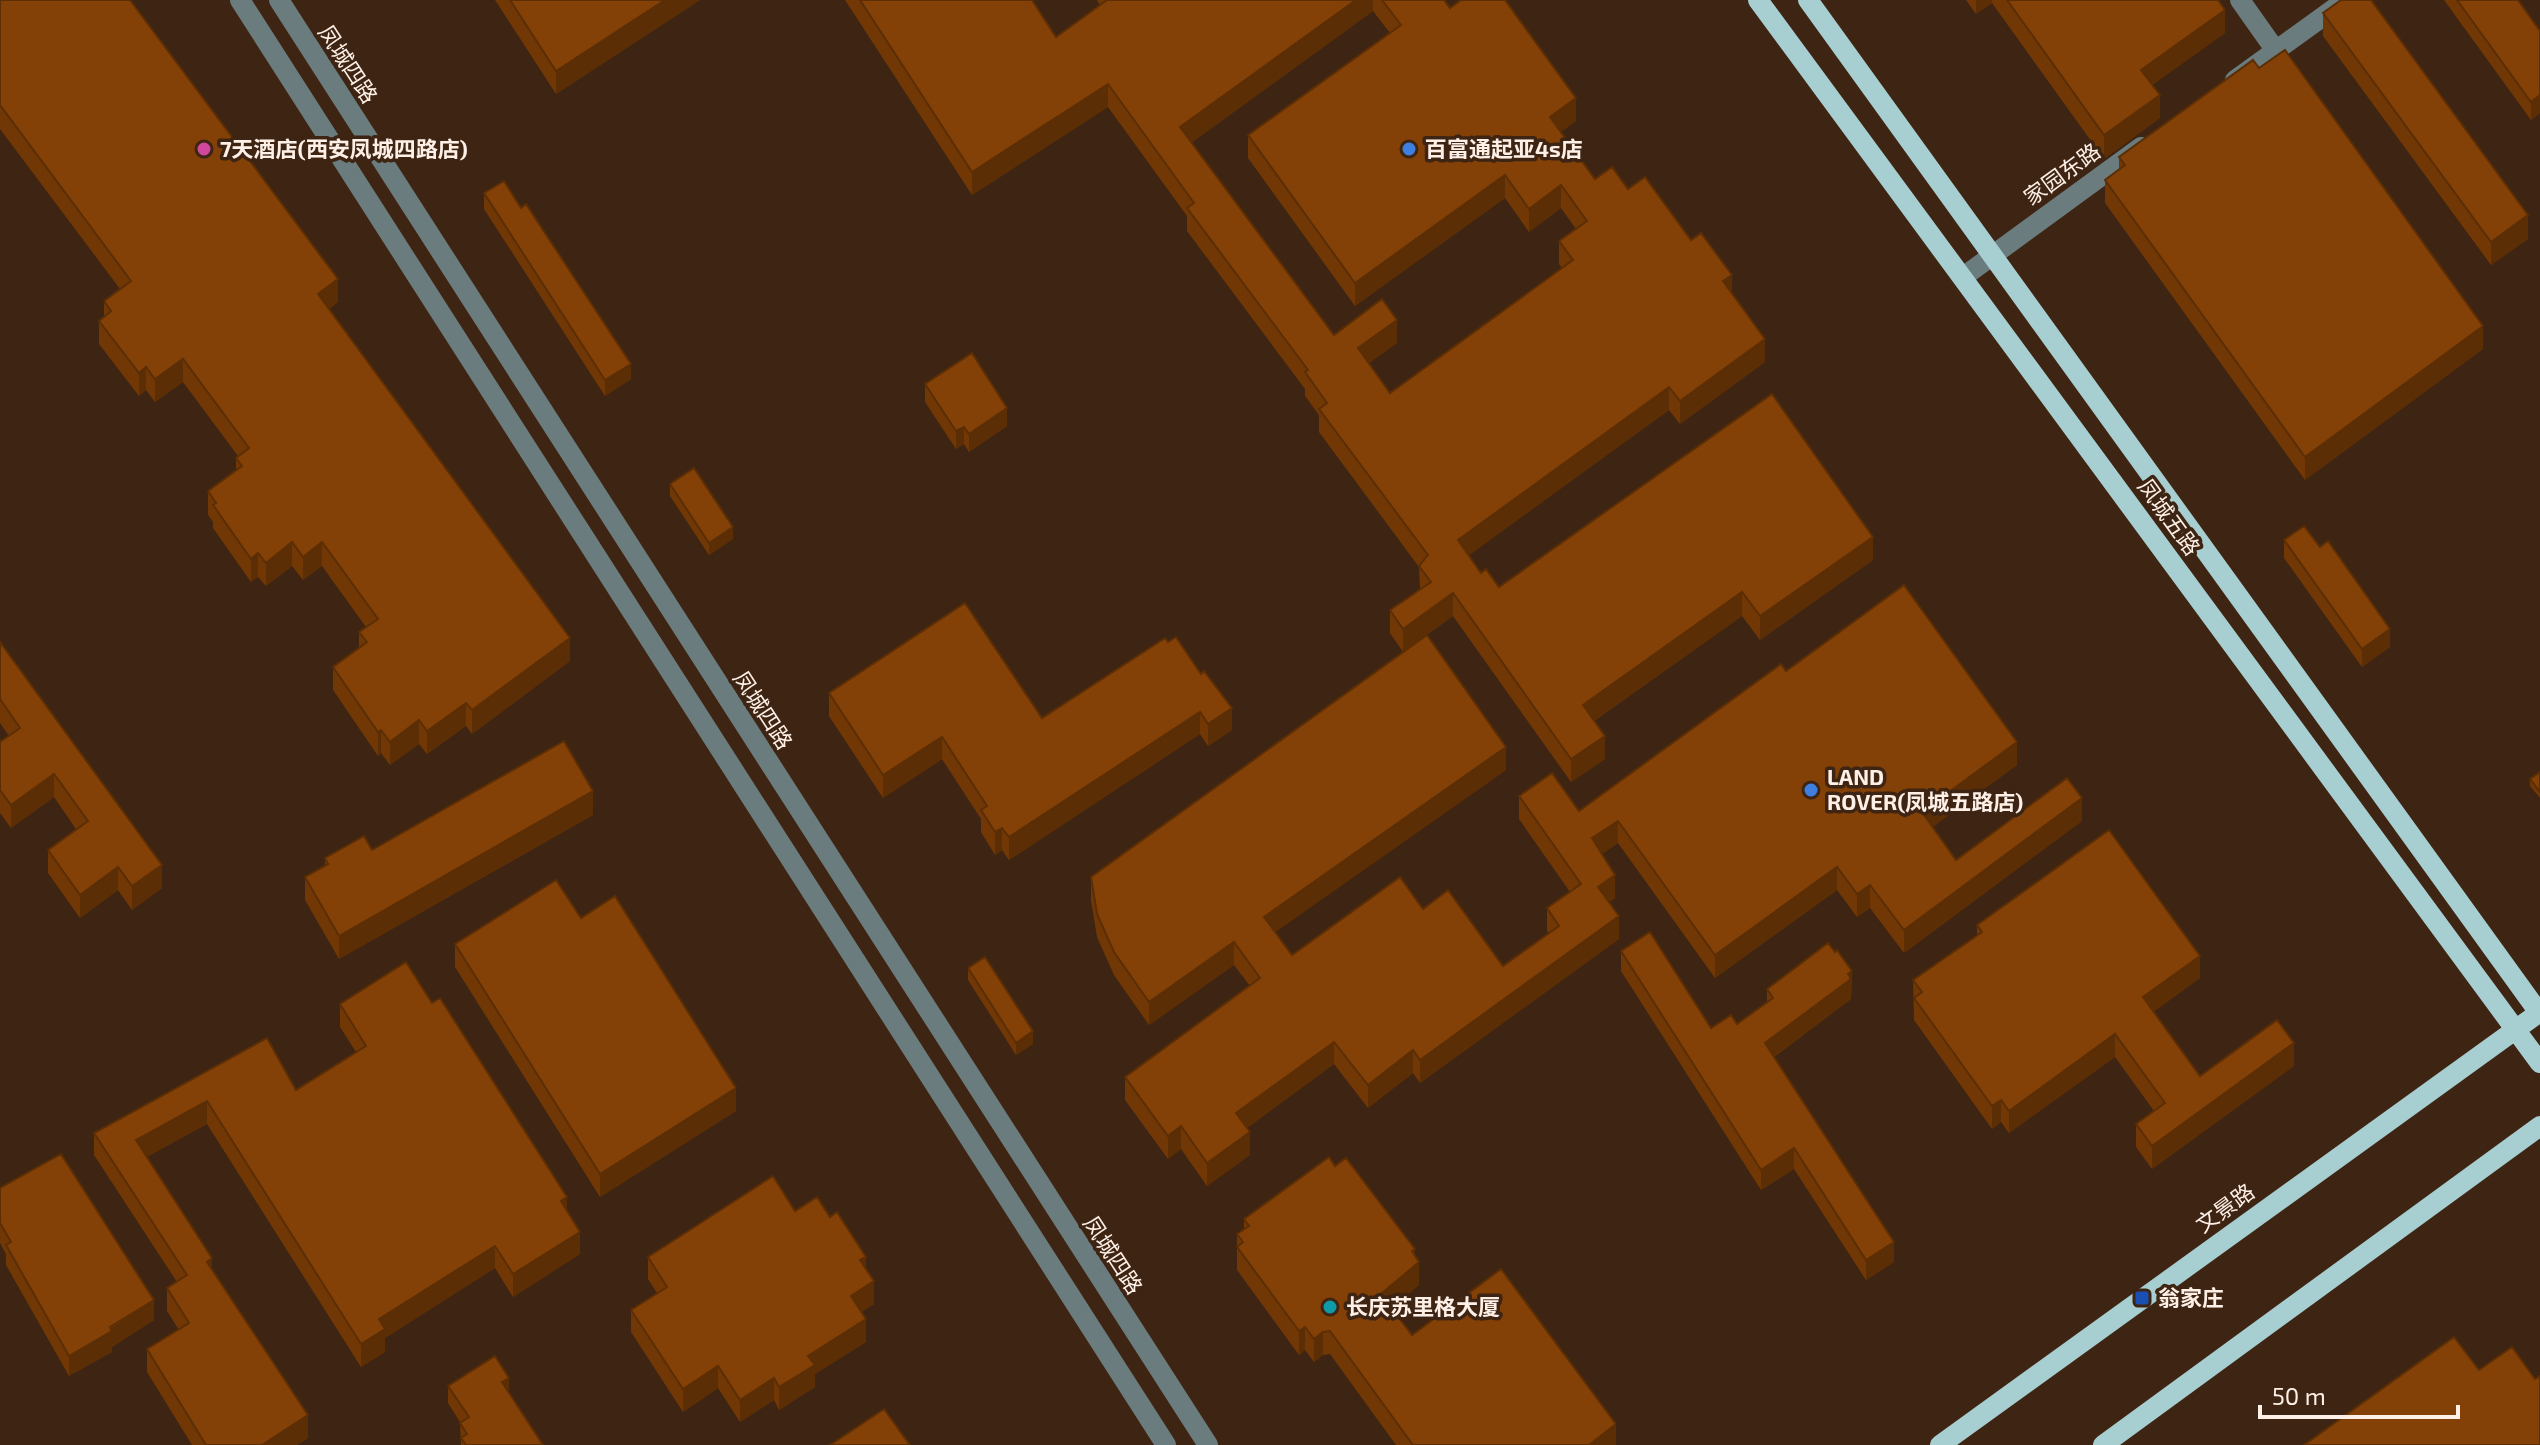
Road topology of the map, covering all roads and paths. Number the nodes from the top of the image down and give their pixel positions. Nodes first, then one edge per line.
1 (240, 0) edge
2 (279, 0) edge
3 (1758, 0) edge
4 (1808, 0) edge
5 (2240, 0) edge
6 (2346, 0) edge
7 (2276, 51) junction
8 (2224, 88) edge
9 (2159, 134) edge
10 (1991, 254) junction
11 (1963, 277) junction
12 (2540, 1013) edge
13 (2514, 1028) junction
14 (2540, 1063) edge
15 (2540, 1126) edge
16 (1166, 1445) edge
17 (1208, 1445) edge
18 (1940, 1445) edge
19 (2103, 1445) edge

1 - 16 street
2 - 17 street, 凤城四路
3 - 11 main road, 凤城五路
4 - 10 main road, 凤城五路
5 - 7 street
6 - 7 street
7 - 8 street
9 - 10 street, 家园东路
10 - 11 street, 家园东路
10 - 12 main road, 凤城五路
11 - 13 main road, 凤城五路
12 - 13 main road, 文景路
13 - 14 main road, 凤城五路
13 - 18 main road, 文景路
15 - 19 main road

